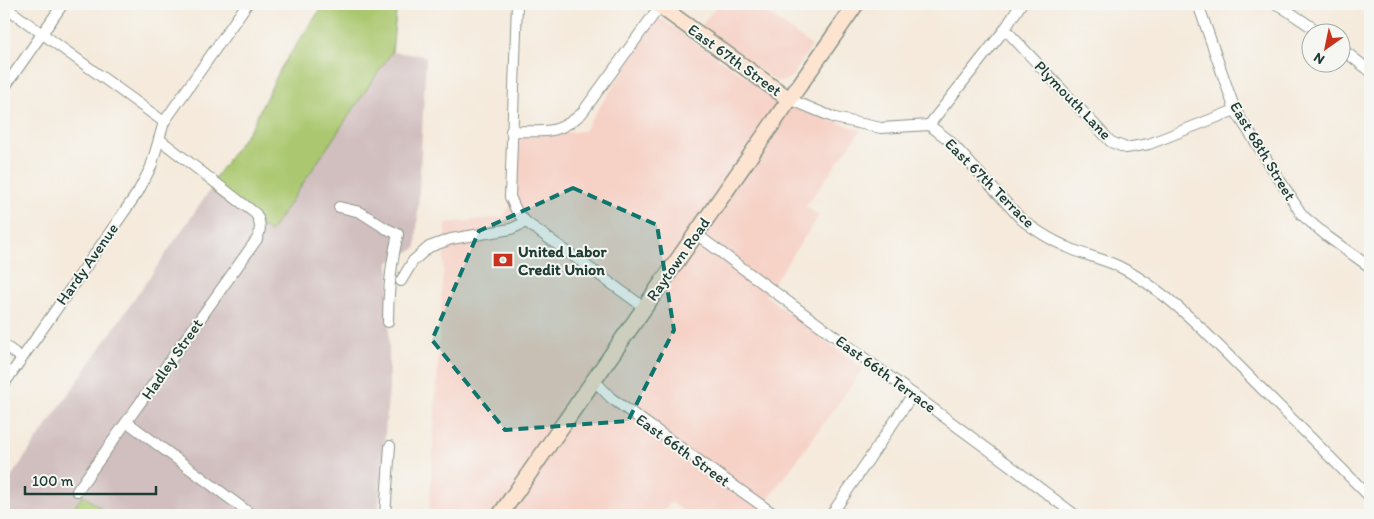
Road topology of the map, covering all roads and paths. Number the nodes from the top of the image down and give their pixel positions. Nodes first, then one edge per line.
1 (63, 4) edge
2 (247, 4) edge
3 (517, 4) edge
4 (856, 4) edge
5 (1021, 4) edge
6 (1198, 4) edge
7 (1276, 4) edge
8 (658, 5) edge
9 (4, 6) edge
10 (1304, 22) edge
11 (1005, 29) junction
12 (43, 33) junction
13 (1352, 57) edge
14 (1370, 71) edge
15 (4, 88) edge
16 (790, 99) junction
17 (1235, 110) junction
18 (164, 122) junction
19 (930, 124) junction
20 (511, 131) junction
21 (159, 139) junction
22 (340, 207) dead end
23 (526, 222) junction
24 (696, 234) junction
25 (1370, 267) edge
26 (401, 281) dead end
27 (644, 308) junction
28 (388, 322) dead end
29 (4, 344) edge
30 (22, 358) junction
31 (594, 380) junction
32 (4, 384) edge
33 (913, 394) junction
34 (127, 422) junction
35 (390, 446) dead end
36 (77, 491) dead end
37 (1370, 498) edge
38 (252, 515) edge
39 (385, 515) edge
40 (500, 515) edge
41 (775, 515) edge
42 (832, 515) edge
43 (1075, 515) edge

1 - 12 street
2 - 18 street
3 - 20 street
4 - 16 main road, Raytown Road
5 - 11 street
6 - 17 street, East 68th Street
7 - 10 street
8 - 16 main road, East 67th Street
8 - 20 street
9 - 12 street
11 - 17 street, Plymouth Lane
11 - 19 street
12 - 15 street
12 - 18 street
13 - 14 street
16 - 19 street
16 - 24 main road, Raytown Road
17 - 25 street, East 68th Street
18 - 21 street, Hardy Avenue
19 - 37 street, East 67th Terrace
20 - 23 street
21 - 30 street, Hardy Avenue
21 - 34 street, Hadley Street
22 - 28 street
23 - 26 street
23 - 27 street
24 - 27 main road, Raytown Road
24 - 33 street, East 66th Terrace
27 - 31 main road, Raytown Road
29 - 30 street
30 - 32 street, Hardy Avenue
31 - 40 main road, Raytown Road
31 - 41 street, East 66th Street
33 - 42 street
33 - 43 street, East 66th Terrace
34 - 36 street, Hadley Street
34 - 38 street
35 - 39 street

